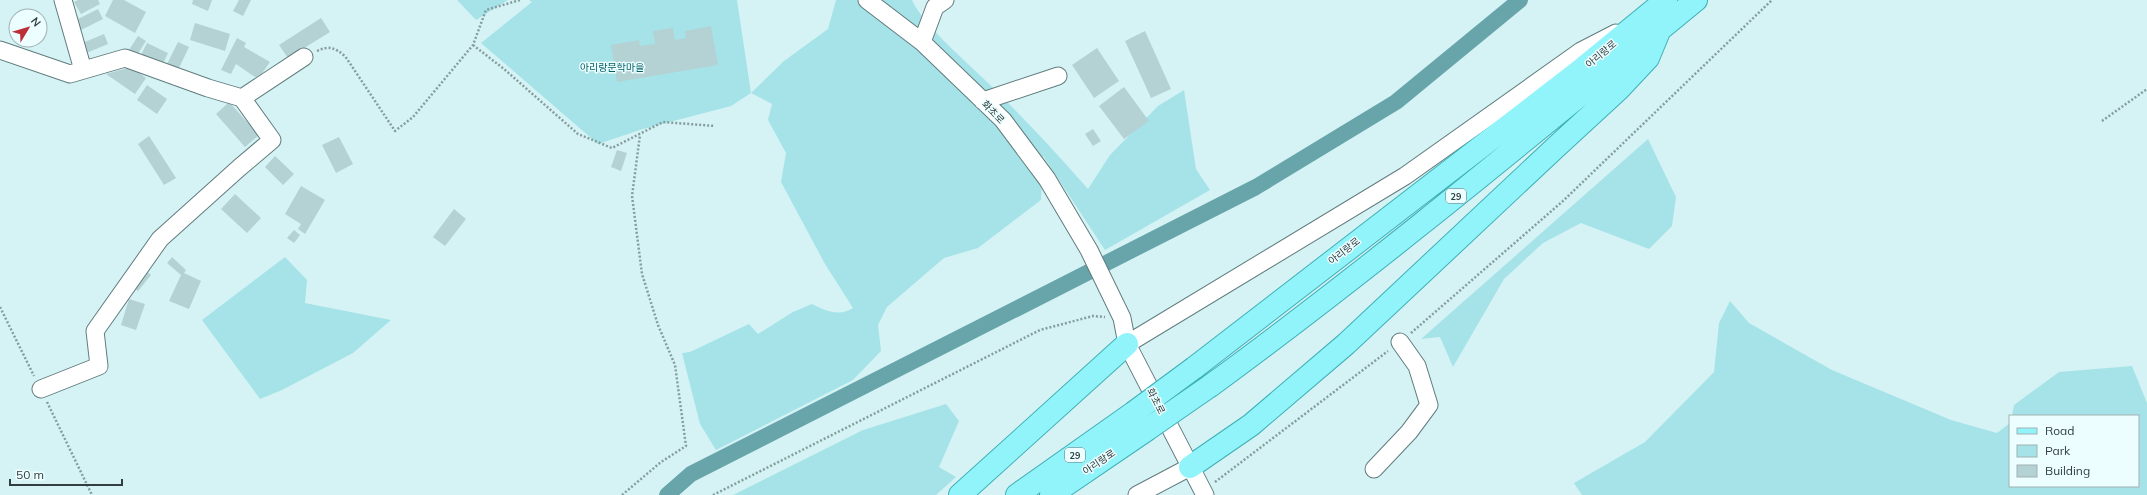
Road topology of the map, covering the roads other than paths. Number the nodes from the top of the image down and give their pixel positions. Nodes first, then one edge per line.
1 (63, 0) edge
2 (867, 0) edge
3 (945, 0) edge
4 (1666, 0) edge
5 (1696, 0) edge
6 (1652, 24) junction
7 (922, 42) junction
8 (0, 50) edge
9 (304, 57) road end
10 (83, 70) junction
11 (1058, 76) dead end
12 (242, 98) junction
13 (983, 101) junction
14 (1400, 342) road end
15 (1127, 344) junction
16 (41, 389) dead end
17 (1190, 467) junction
18 (1374, 469) dead end
19 (1203, 494) edge
20 (960, 495) edge
21 (1016, 495) edge
22 (1050, 495) edge
23 (1137, 495) edge

1 - 10 street
2 - 7 street, 화초로
3 - 7 street
4 - 6 main road, 아리랑로 / 29
5 - 6 main road, 아리랑로 / 29
6 - 15 street
6 - 17 main road
6 - 21 main road, 아리랑로 / 29, bridge
6 - 22 main road, 아리랑로 / 29, bridge
7 - 13 street, 화초로
8 - 10 street
9 - 12 street
10 - 12 street
11 - 13 street
12 - 16 street
13 - 15 street, 화초로
14 - 18 street
15 - 17 street, 화초로
15 - 20 main road
17 - 19 street, 화초로
17 - 23 street

